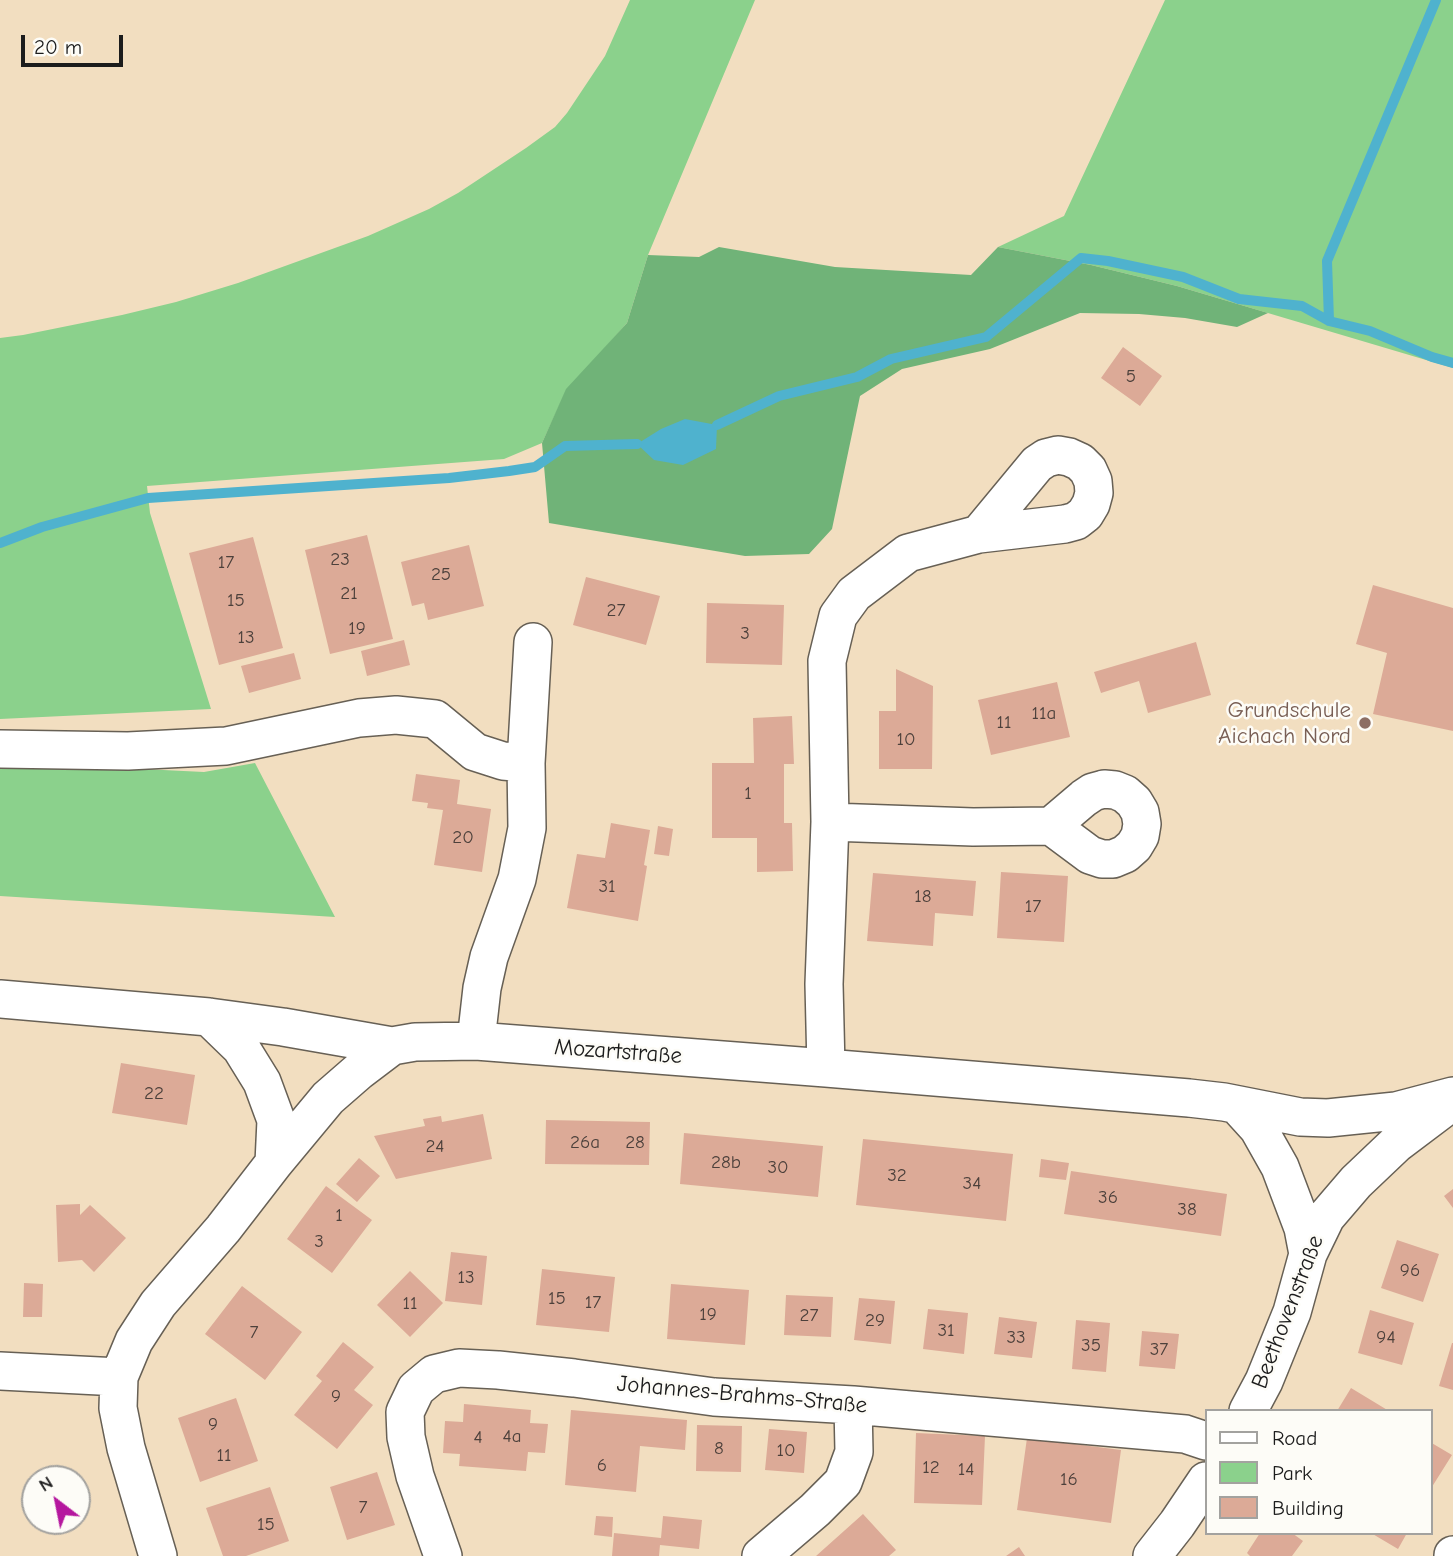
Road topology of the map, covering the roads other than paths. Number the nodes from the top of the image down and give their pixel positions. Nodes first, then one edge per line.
1 (979, 534) dead end
2 (533, 642) dead end
3 (0, 748) edge
4 (526, 763) junction
5 (830, 822) junction
6 (1051, 826) dead end
7 (0, 999) edge
8 (209, 1017) junction
9 (476, 1041) junction
10 (392, 1046) junction
11 (826, 1068) junction
12 (1453, 1096) edge
13 (1453, 1102) edge
14 (1238, 1106) junction
15 (274, 1163) junction
16 (1308, 1254) junction
17 (0, 1371) edge
18 (119, 1377) junction
19 (853, 1405) junction
20 (1249, 1409) edge
21 (1204, 1440) edge
22 (1204, 1484) edge
23 (158, 1556) edge
24 (443, 1556) edge
25 (761, 1556) edge
26 (1152, 1556) edge

1 - 5 street
2 - 4 street
3 - 4 street
4 - 9 street
5 - 6 street
5 - 11 street
7 - 8 street, Mozartstraße
8 - 10 street, Mozartstraße
8 - 15 street
9 - 10 street, Mozartstraße
9 - 11 street, Mozartstraße
10 - 15 street
11 - 14 street, Mozartstraße
12 - 14 street, Mozartstraße
13 - 16 street, Beethovenstraße
14 - 16 street
15 - 18 street
16 - 20 street, Beethovenstraße
17 - 18 street
18 - 23 street
19 - 21 street, Johannes-Brahms-Straße
19 - 24 street, Johannes-Brahms-Straße
19 - 25 street
22 - 26 street

